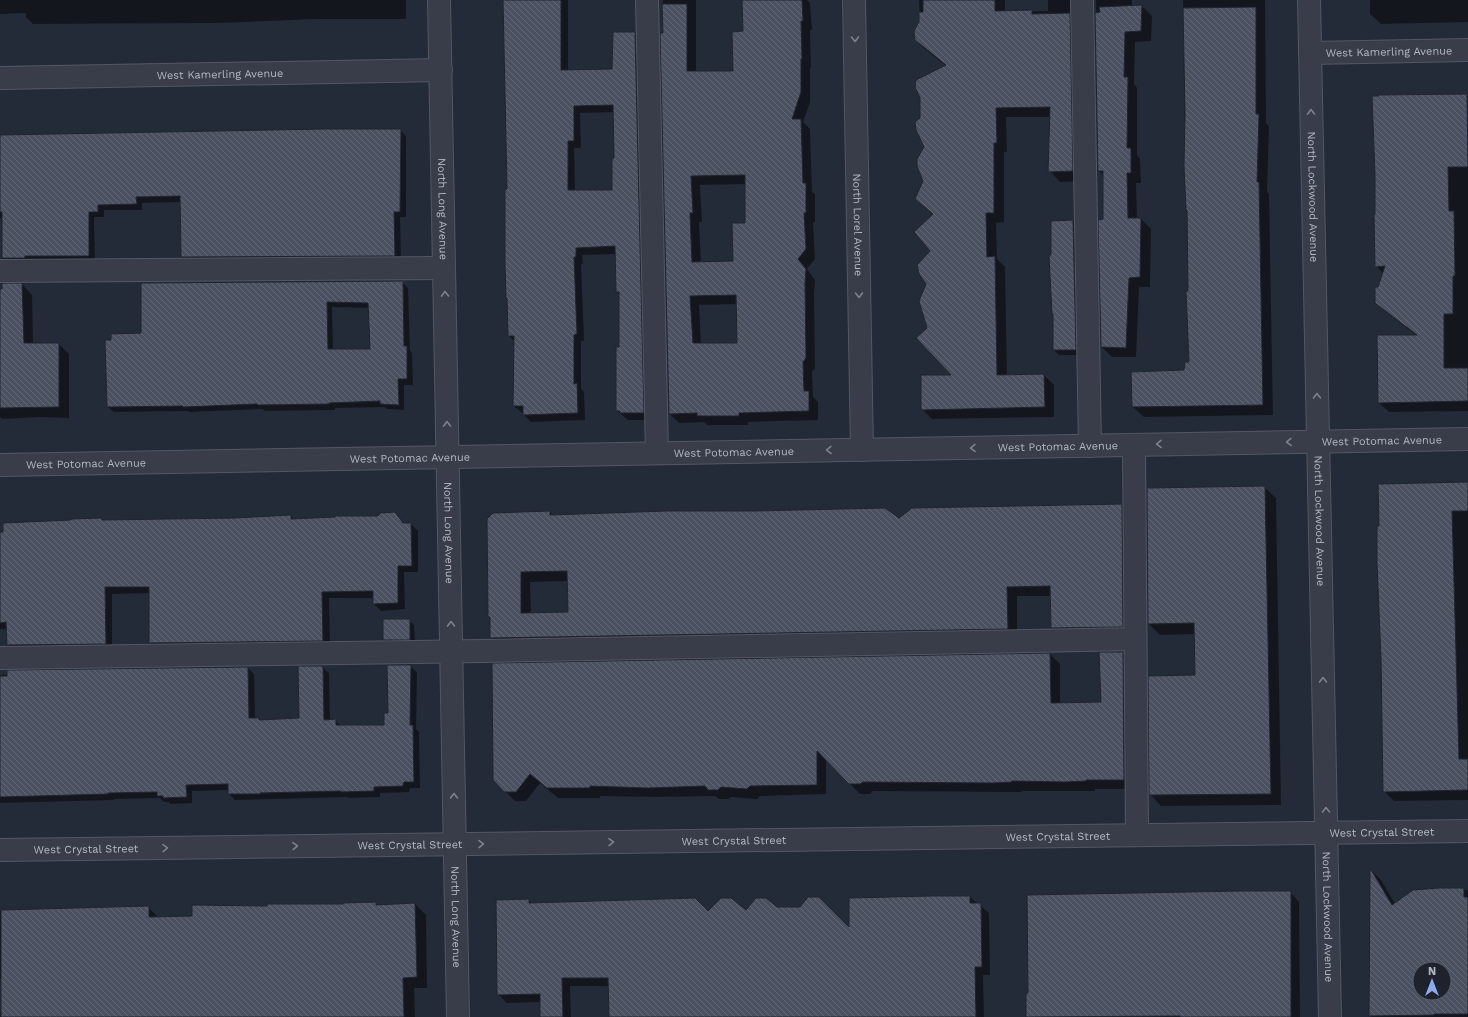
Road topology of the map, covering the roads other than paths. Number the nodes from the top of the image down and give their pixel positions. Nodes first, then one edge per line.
1 (440, 0) edge
2 (647, 0) edge
3 (854, 0) edge
4 (1082, 0) edge
5 (1309, 0) edge
6 (1468, 50) edge
7 (1310, 53) junction
8 (441, 70) junction
9 (0, 78) edge
10 (444, 268) junction
11 (0, 272) edge
12 (1468, 439) edge
13 (1318, 442) junction
14 (1134, 445) junction
15 (1090, 446) junction
16 (862, 450) junction
17 (657, 453) junction
18 (448, 457) junction
19 (0, 465) edge
20 (1135, 639) junction
21 (451, 652) junction
22 (0, 658) edge
23 (1468, 831) edge
24 (1326, 833) junction
25 (1137, 835) junction
26 (455, 844) junction
27 (0, 850) edge
28 (458, 1017) edge
29 (1330, 1017) edge

1 - 8 street, North Long Avenue
2 - 17 street
3 -> 16 street, North Lorel Avenue
4 - 15 street
5 - 7 street, North Lockwood Avenue
6 - 7 street, West Kamerling Avenue
13 -> 7 street, North Lockwood Avenue
8 - 9 street, West Kamerling Avenue
8 - 10 street, North Long Avenue
10 - 11 street
18 -> 10 street, North Long Avenue
12 - 13 street, West Potomac Avenue
13 -> 14 street, West Potomac Avenue
24 -> 13 street, North Lockwood Avenue
14 - 15 street, West Potomac Avenue
14 - 20 street
15 -> 16 street, West Potomac Avenue
16 -> 17 street, West Potomac Avenue
17 - 18 street, West Potomac Avenue
18 - 19 street, West Potomac Avenue
21 -> 18 street, North Long Avenue
20 - 21 street
20 - 25 street
21 - 22 street
26 -> 21 street, North Long Avenue
23 - 24 street, West Crystal Street
24 - 25 street, West Crystal Street
24 - 29 street, North Lockwood Avenue
26 -> 25 street, West Crystal Street
27 -> 26 street, West Crystal Street
26 - 28 street, North Long Avenue

